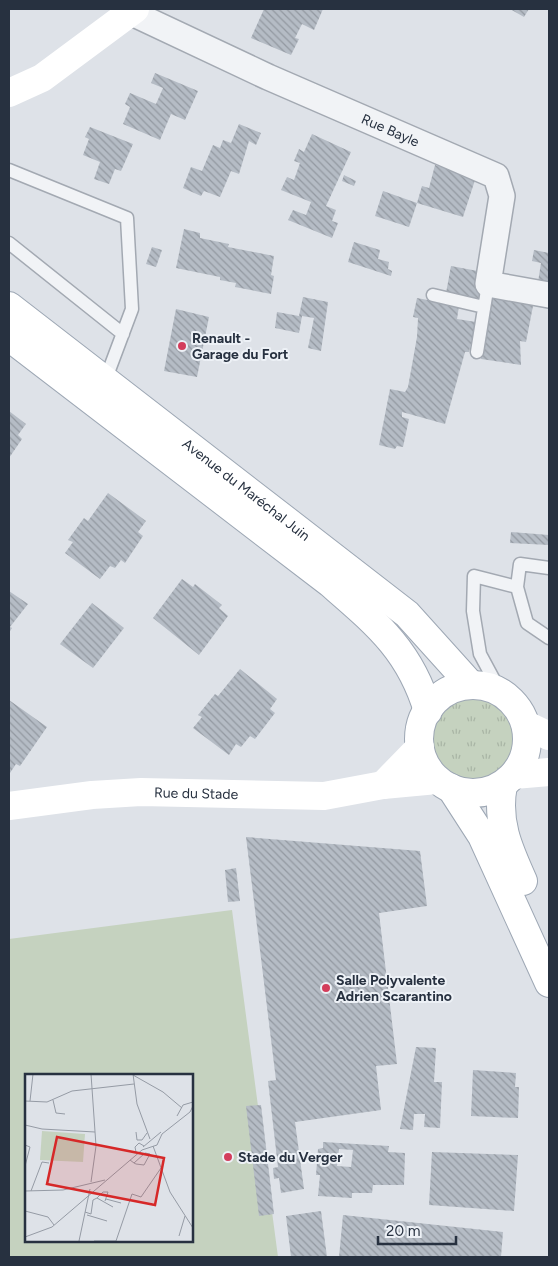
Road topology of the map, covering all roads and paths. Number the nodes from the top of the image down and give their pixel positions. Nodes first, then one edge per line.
1 (132, 11) edge
2 (9, 93) edge
3 (9, 170) edge
4 (9, 243) edge
5 (549, 295) edge
6 (433, 296) dead end
7 (486, 296) junction
8 (9, 306) edge
9 (123, 334) junction
10 (9, 338) edge
11 (477, 352) dead end
12 (105, 381) junction
13 (549, 568) edge
14 (517, 587) junction
15 (549, 638) edge
16 (471, 685) junction
17 (501, 693) junction
18 (428, 711) junction
19 (537, 730) edge
20 (420, 746) junction
21 (549, 772) edge
22 (509, 780) junction
23 (444, 784) junction
24 (383, 785) junction
25 (9, 806) edge
26 (549, 936) edge
27 (549, 983) edge

1 - 2 main road
1 - 7 street, Rue Bayle
3 - 9 lane
4 - 9 lane
5 - 7 street
6 - 7 lane
7 - 11 lane
8 - 12 main road, Avenue du Maréchal Juin
9 - 12 lane
10 - 18 main road, Avenue du Maréchal Juin
12 - 16 main road, Avenue du Maréchal Juin
13 - 14 lane
14 - 15 lane
14 - 17 lane
16 - 17 main road
16 - 18 main road
17 - 19 main road
18 - 20 main road
19 - 22 main road
20 - 23 main road
20 - 24 main road
21 - 22 main road
22 - 23 main road
22 - 26 main road
23 - 24 main road, Rue du Stade
23 - 27 main road
24 - 25 main road, Rue du Stade

